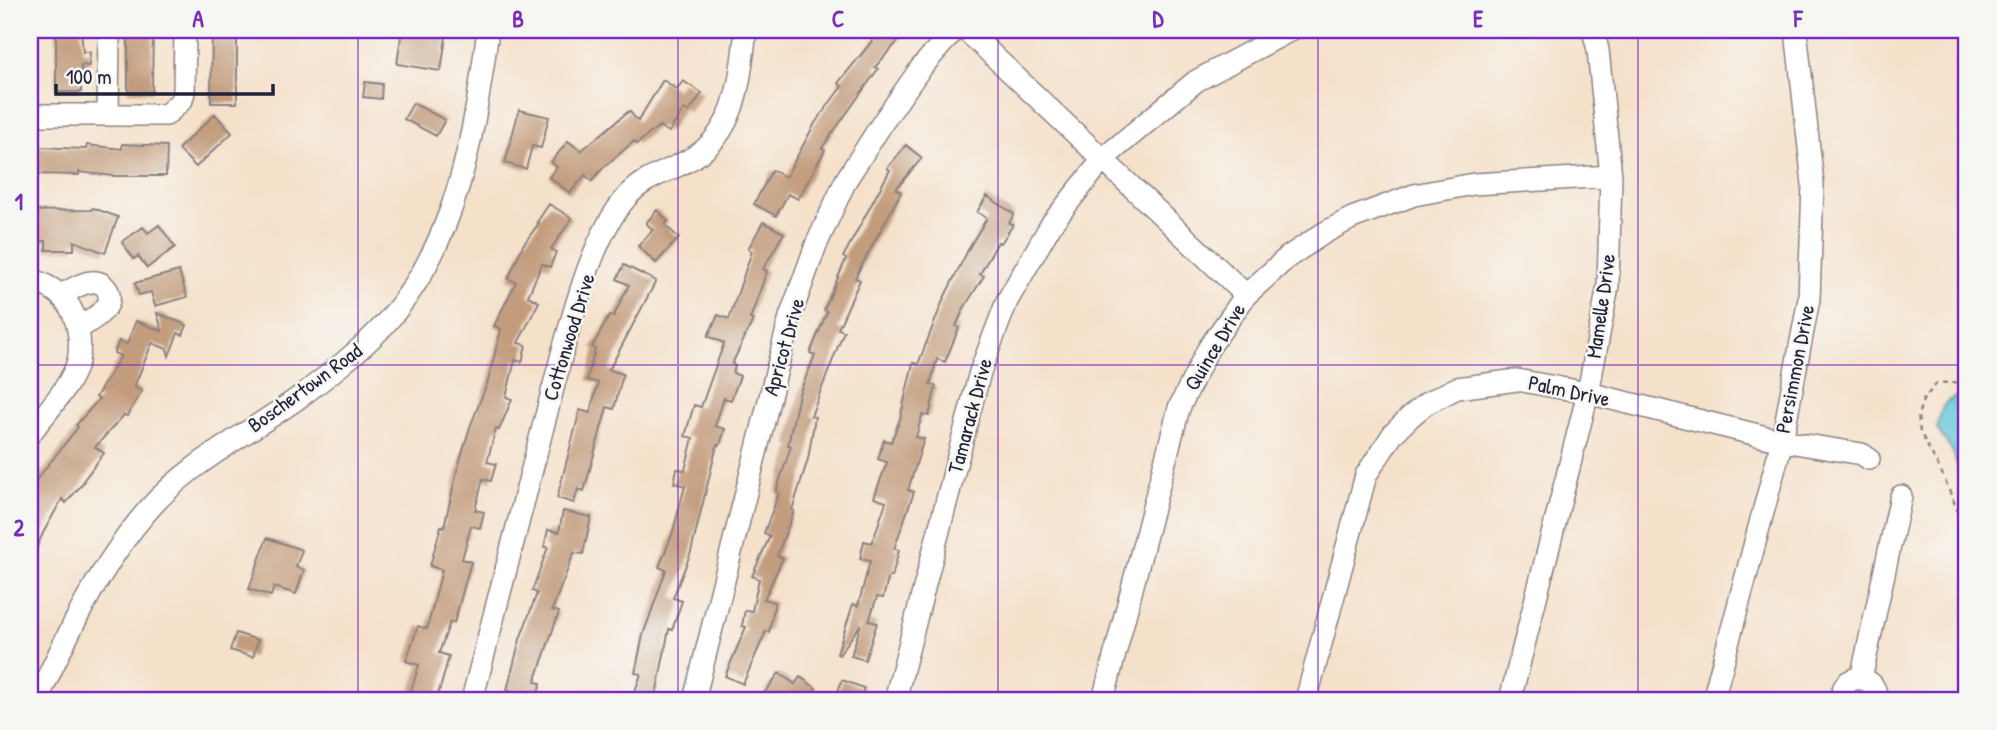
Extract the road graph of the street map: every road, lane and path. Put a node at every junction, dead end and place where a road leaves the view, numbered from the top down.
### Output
1 (109, 30) edge
2 (185, 30) edge
3 (488, 30) edge
4 (746, 30) edge
5 (954, 30) edge
6 (966, 30) edge
7 (1291, 30) edge
8 (1593, 30) edge
9 (1796, 30) edge
10 (108, 115) junction
11 (30, 116) edge
12 (1104, 158) junction
13 (1611, 176) junction
14 (30, 279) edge
15 (61, 295) junction
16 (1246, 295) junction
17 (78, 329) junction
18 (1967, 382) edge
19 (1588, 393) junction
20 (30, 434) edge
21 (1782, 441) junction
22 (1869, 459) dead end
23 (1901, 496) dead end
24 (1967, 533) edge
25 (1967, 602) edge
26 (1967, 669) edge
27 (1861, 678) junction
28 (37, 700) edge
29 (472, 700) edge
30 (694, 700) edge
31 (895, 700) edge
32 (1103, 700) edge
33 (1306, 700) edge
34 (1510, 700) edge
35 (1713, 700) edge
36 (1842, 700) edge
37 (1876, 700) edge

1 - 10 street
2 - 10 street
3 - 28 street, Boschertown Road
4 - 29 street, Cottonwood Drive
5 - 30 street, Apricot Drive
6 - 12 street
7 - 12 street, Tamarack Drive
8 - 13 street, Mamelle Drive
9 - 21 street, Persimmon Drive
10 - 11 street
12 - 16 street
12 - 31 street, Tamarack Drive
13 - 16 street, Quince Drive
13 - 19 street, Mamelle Drive
14 - 15 street
15 - 17 street
15 - 17 street
16 - 32 street, Quince Drive
17 - 20 street
18 - 24 path
19 - 21 street, Palm Drive
19 - 33 street, Palm Drive
19 - 34 street, Mamelle Drive
21 - 22 street, Palm Drive
21 - 35 street, Persimmon Drive
23 - 27 street
25 - 26 path
27 - 36 street
27 - 37 street

